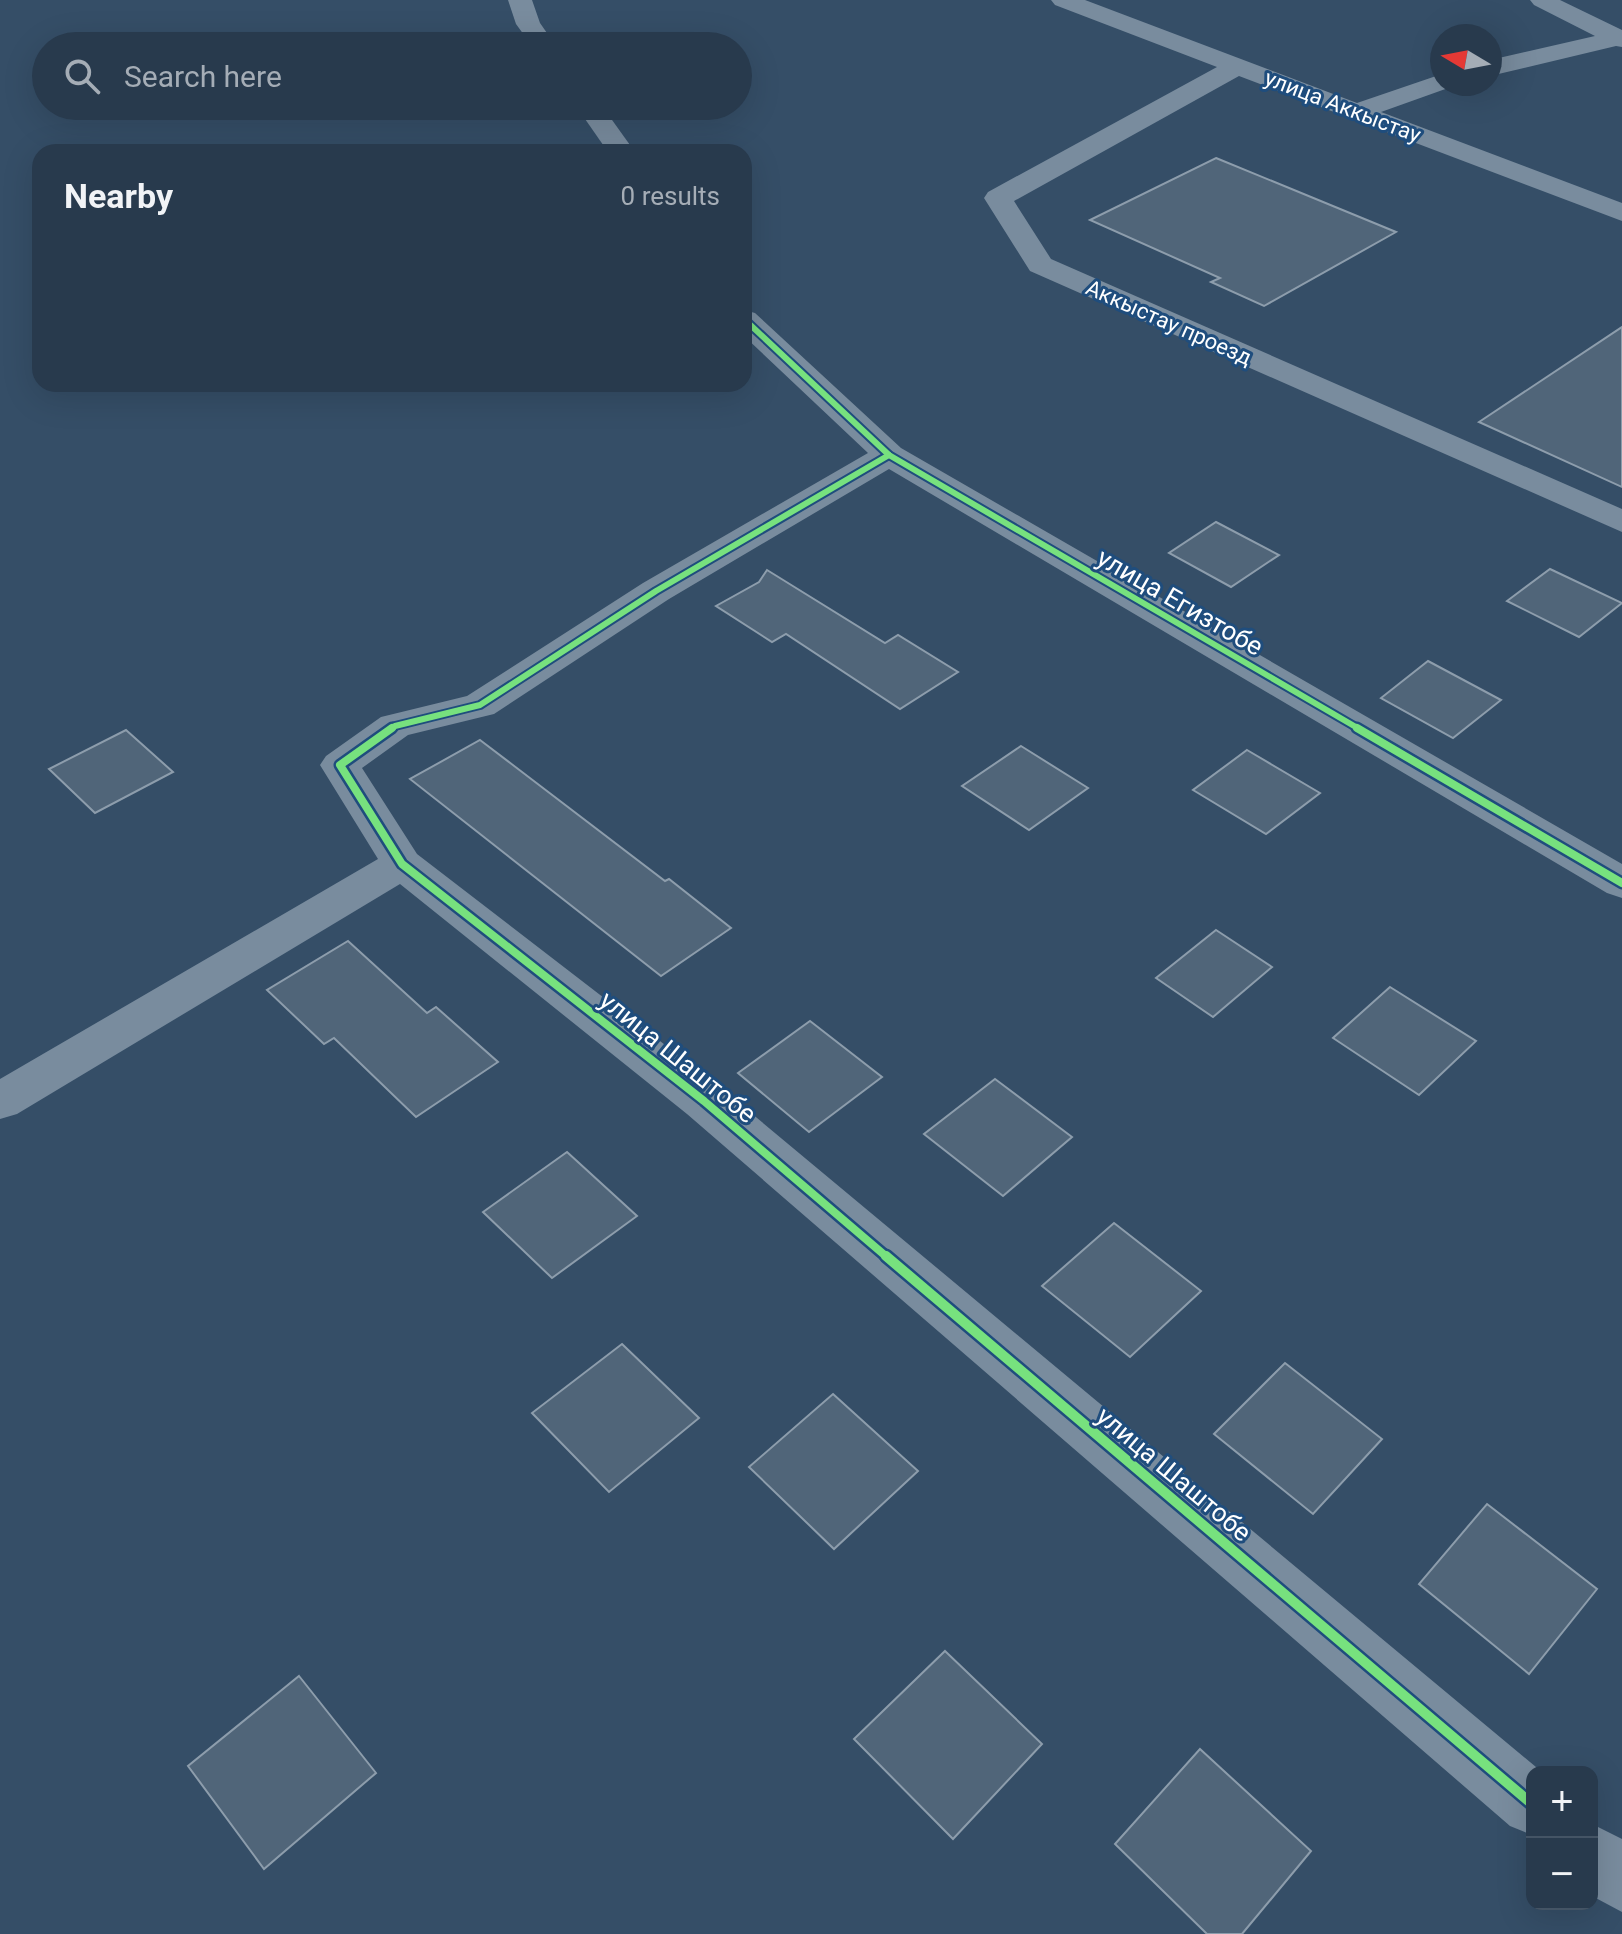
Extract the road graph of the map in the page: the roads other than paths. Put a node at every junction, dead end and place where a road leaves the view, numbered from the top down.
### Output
1 (520, 0) edge
2 (1063, 0) edge
3 (1542, 0) edge
4 (534, 32) edge
5 (1620, 38) edge
6 (1502, 65) edge
7 (1238, 66) junction
8 (1430, 86) edge
9 (1356, 112) junction
10 (599, 120) edge
11 (616, 144) edge
12 (1622, 213) edge
13 (752, 327) edge
14 (889, 455) junction
15 (1622, 522) edge
16 (402, 864) junction
17 (1622, 883) edge
18 (0, 1101) edge
19 (1526, 1799) edge
20 (1598, 1860) edge
21 (1622, 1880) edge

1 - 4 street
2 - 7 street, улица Аккыстау
3 - 5 street
5 - 6 street
7 - 9 street, улица Аккыстау
7 - 15 street, Аккыстау проезд
8 - 9 street
9 - 12 street, улица Аккыстау
10 - 11 street
13 - 14 street, улица Егизтобе
14 - 16 street, улица Шаштобе
14 - 17 street, улица Егизтобе
16 - 18 street
16 - 19 street, улица Шаштобе
20 - 21 street

